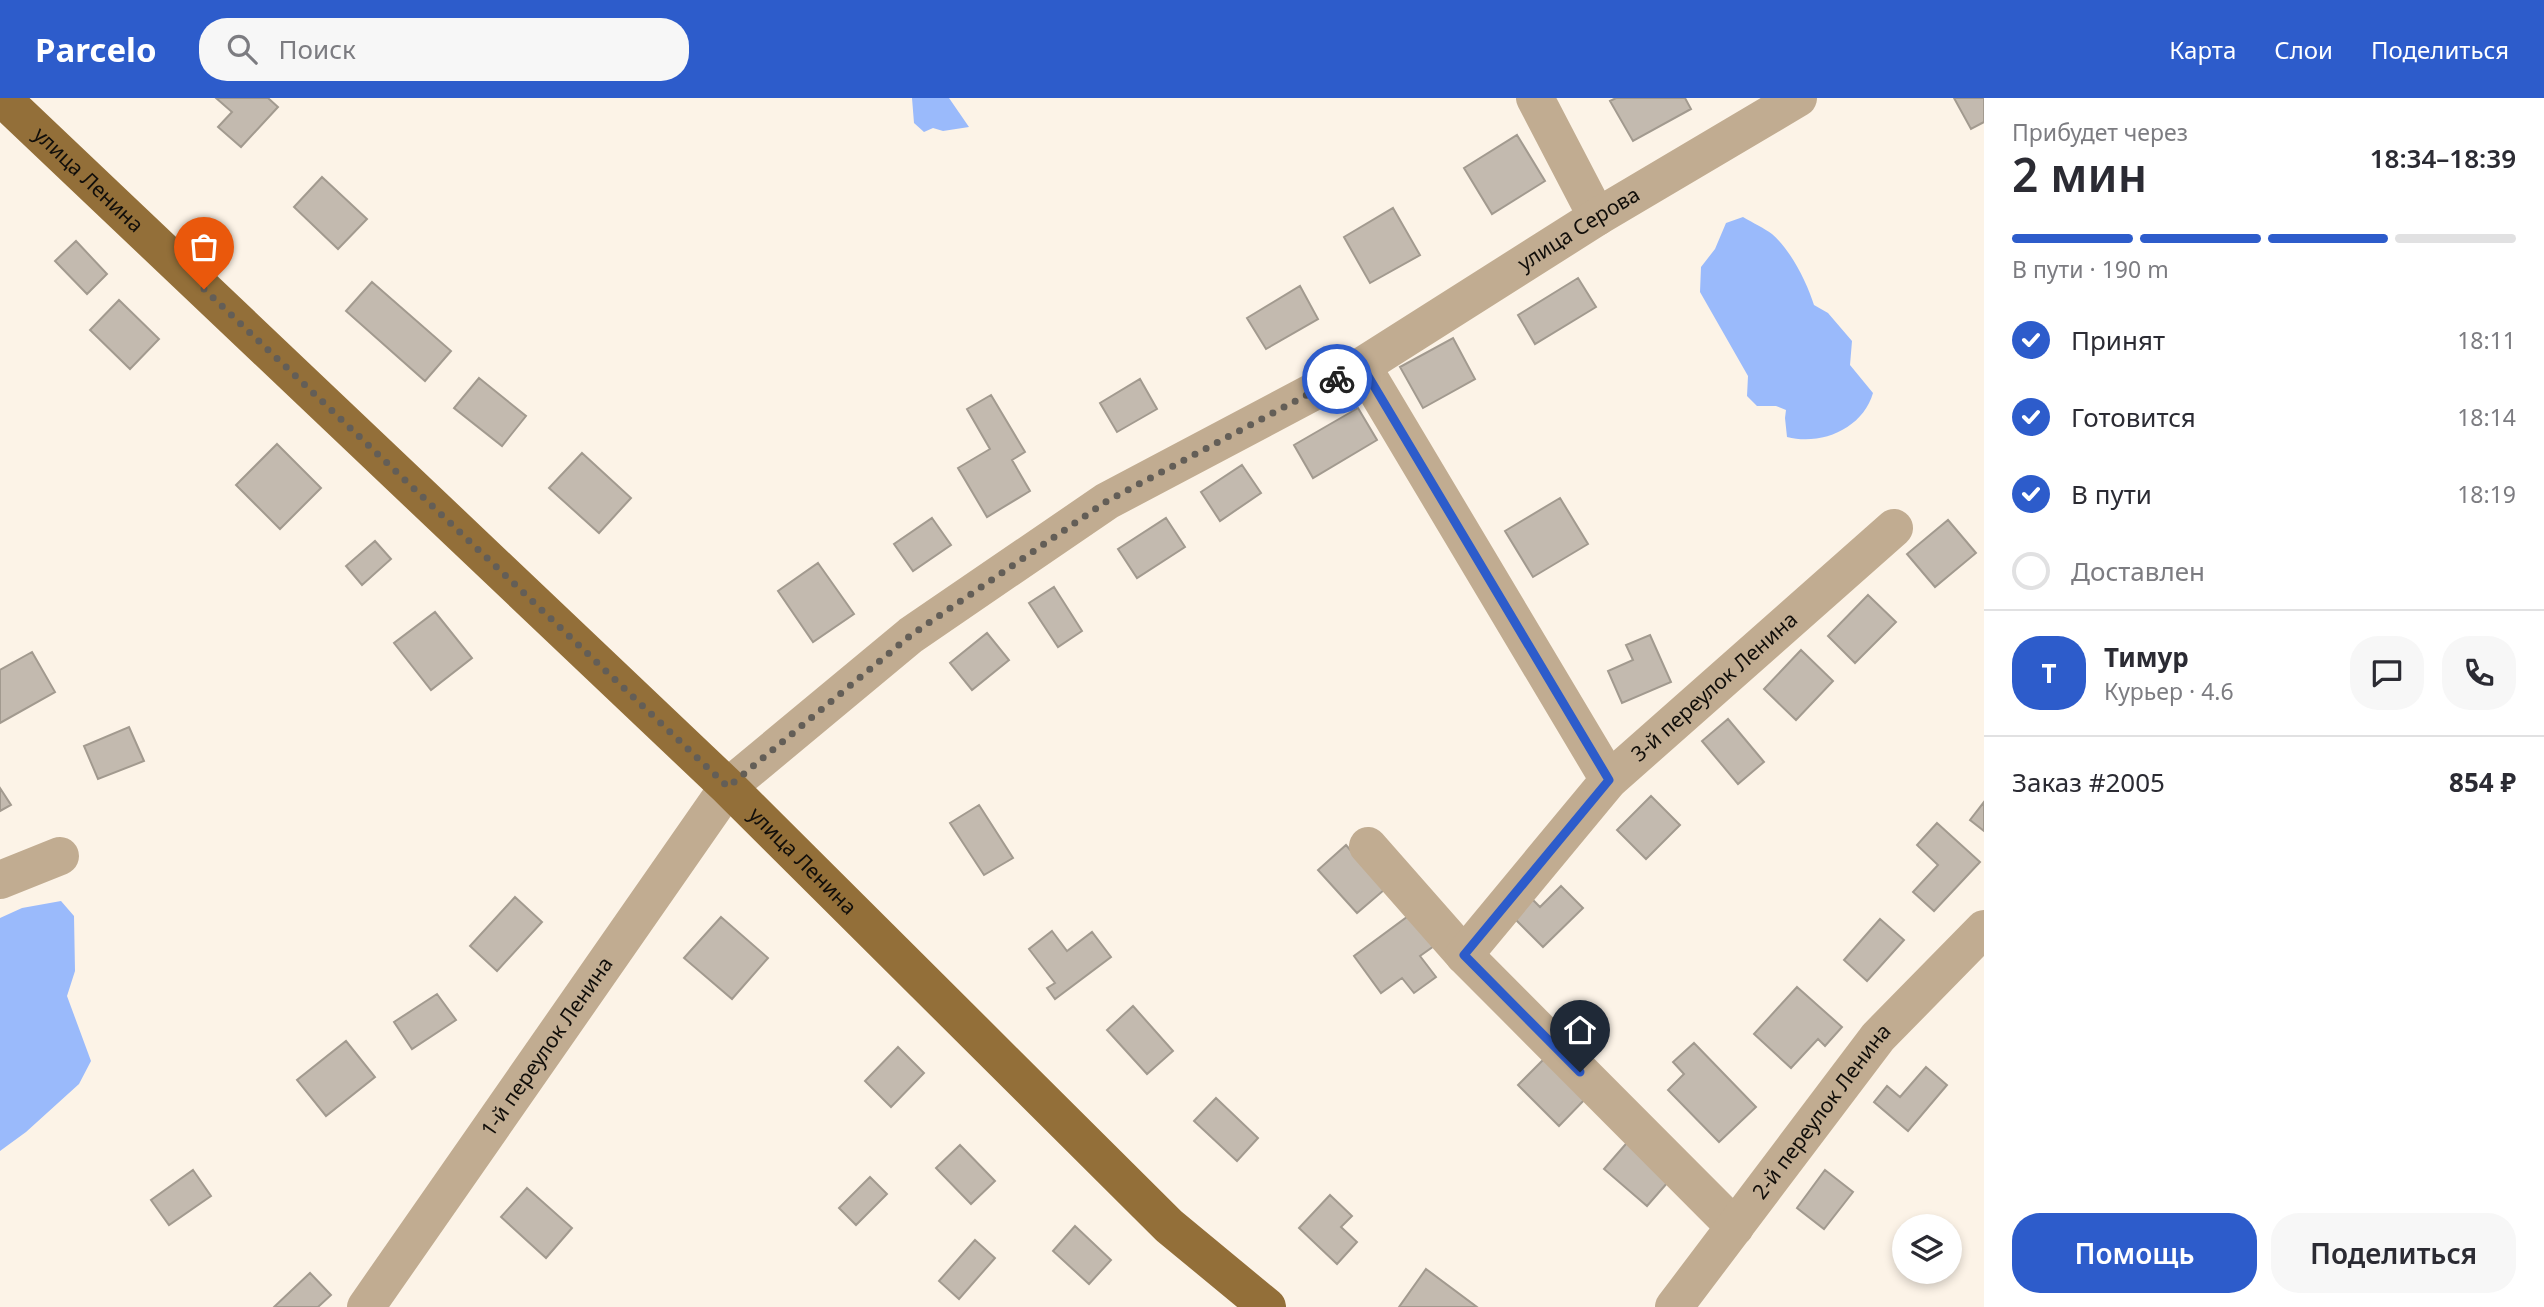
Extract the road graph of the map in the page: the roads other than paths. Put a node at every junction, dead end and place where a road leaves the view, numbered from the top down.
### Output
1 (2, 98) edge
2 (1535, 98) edge
3 (1798, 98) edge
4 (1597, 217) junction
5 (1362, 366) junction
6 (1894, 528) dead end
7 (1609, 780) junction
8 (728, 787) junction
9 (1368, 846) dead end
10 (60, 856) dead end
11 (0, 880) edge
12 (1984, 929) edge
13 (1464, 955) junction
14 (1735, 1227) junction
15 (366, 1307) edge
16 (1267, 1307) edge
17 (1674, 1307) edge

1 - 8 main road, улица Ленина
2 - 4 street
3 - 4 street, улица Серова
4 - 5 street, улица Серова
5 - 7 street
5 - 8 street, улица Серова
6 - 7 street, 3-й переулок Ленина
7 - 13 street, 3-й переулок Ленина
8 - 15 street, 1-й переулок Ленина
8 - 16 main road, улица Ленина
9 - 13 street
10 - 11 street
12 - 14 street, 2-й переулок Ленина
13 - 14 street
14 - 17 street, 2-й переулок Ленина

